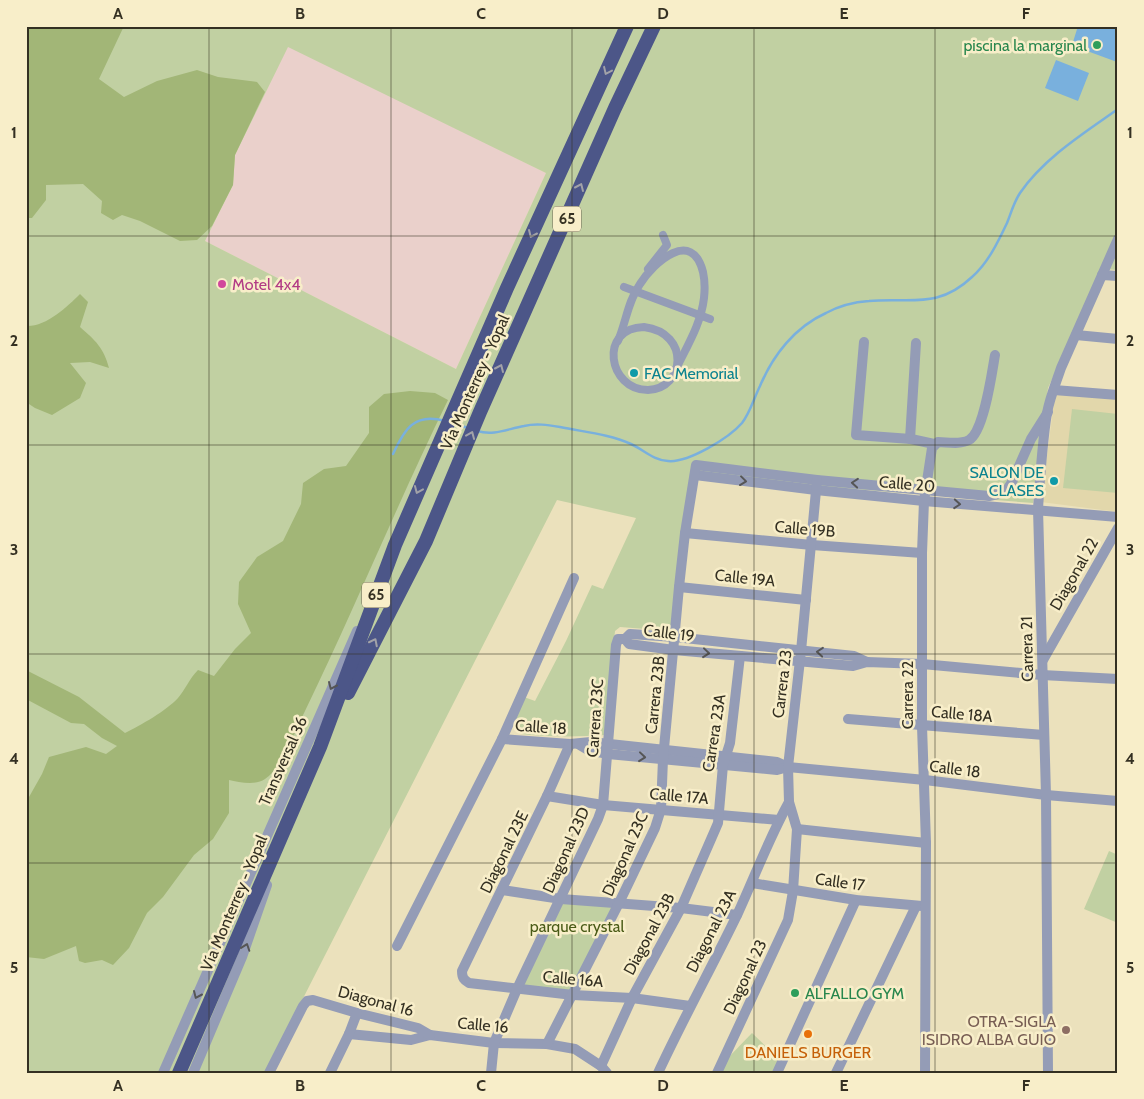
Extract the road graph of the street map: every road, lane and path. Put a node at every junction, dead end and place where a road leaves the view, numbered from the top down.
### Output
1 (627, 26) edge
2 (654, 26) edge
3 (663, 235) dead end
4 (1118, 239) edge
5 (1102, 275) junction
6 (1118, 276) edge
7 (624, 287) dead end
8 (637, 289) junction
9 (700, 315) junction
10 (710, 319) dead end
11 (1076, 335) junction
12 (1118, 339) edge
13 (618, 341) junction
14 (864, 342) dead end
15 (916, 343) dead end
16 (995, 354) dead end
17 (676, 369) junction
18 (1054, 390) junction
19 (1118, 395) edge
20 (1048, 412) junction
21 (910, 439) junction
22 (934, 444) junction
23 (695, 470) joint
24 (817, 485) junction
25 (926, 490) junction
26 (924, 501) junction
27 (1038, 509) junction
28 (1118, 517) edge
29 (1118, 528) edge
30 (685, 533) junction
31 (395, 545) junction
32 (812, 545) junction
33 (922, 552) junction
34 (574, 578) dead end
35 (680, 586) junction
36 (806, 600) junction
37 (675, 637) junction
38 (625, 639) junction
39 (674, 650) junction
40 (740, 656) junction
41 (801, 656) junction
42 (1042, 661) junction
43 (922, 664) junction
44 (1042, 675) junction
45 (1118, 679) edge
46 (848, 718) dead end
47 (922, 726) junction
48 (1044, 735) junction
49 (502, 739) junction
50 (574, 744) junction
51 (320, 747) junction
52 (608, 749) junction
53 (664, 754) junction
54 (724, 761) junction
55 (788, 767) junction
56 (925, 780) junction
57 (1046, 795) junction
58 (547, 796) junction
59 (1118, 801) edge
60 (789, 802) junction
61 (603, 805) junction
62 (661, 809) junction
63 (718, 815) junction
64 (780, 820) junction
65 (288, 821) junction
66 (796, 829) junction
67 (926, 843) junction
68 (752, 884) junction
69 (502, 890) junction
70 (793, 891) junction
71 (561, 899) junction
72 (856, 900) junction
73 (619, 903) junction
74 (920, 906) junction
75 (681, 908) junction
76 (737, 915) junction
77 (397, 946) dead end
78 (462, 971) joint
79 (517, 989) junction
80 (573, 996) junction
81 (632, 998) junction
82 (690, 1006) junction
83 (357, 1013) junction
84 (349, 1034) junction
85 (430, 1035) junction
86 (494, 1043) junction
87 (547, 1044) junction
88 (604, 1069) edge
89 (163, 1073) edge
90 (179, 1073) edge
91 (193, 1073) edge
92 (269, 1073) edge
93 (330, 1073) edge
94 (492, 1073) edge
95 (658, 1073) edge
96 (717, 1073) edge
97 (777, 1073) edge
98 (836, 1073) edge
99 (925, 1073) edge
100 (1048, 1073) edge

1 -> 31 highway, Vía Monterrey - Yopal / 65
51 -> 2 highway, Vía Monterrey - Yopal / 65
3 - 8 street
4 - 5 street, Carrera 21
5 - 6 street
5 - 11 street, Carrera 21
7 - 8 street
8 - 9 street
8 - 9 street
8 - 13 street
9 - 10 street
9 - 17 street
11 - 12 street
11 - 18 street, Carrera 21
13 - 17 street
13 - 17 street
14 - 21 street
15 - 21 street
16 - 22 street
18 - 19 street
18 - 20 street, Carrera 21
20 - 25 street
20 - 27 street, Carrera 21
21 - 22 street
22 - 25 street, Carrera 22
23 - 24 street, Calle 20
23 - 30 street, Carrera 23B
25 -> 24 street
24 - 26 street, Calle 20
24 - 32 street, Carrera 23
25 - 26 street, Carrera 22
26 -> 27 street, Calle 20
26 - 33 street, Carrera 22
27 - 28 street, Calle 20
27 - 42 street, Carrera 21
29 - 42 street, Diagonal 22
30 - 32 street, Calle 19B
30 - 35 street, Carrera 23B
31 - 51 highway, Vía Monterrey - Yopal / 65
31 -> 89 street, Transversal 36 / 65
32 - 33 street, Calle 19B
32 - 36 street, Carrera 23
33 - 43 street, Carrera 22
34 - 49 street
35 - 36 street, Calle 19A
35 - 37 street, Carrera 23B
36 - 41 street, Carrera 23
37 - 38 street, Calle 19
37 - 39 street, Carrera 23B
37 - 41 street, Calle 19
38 - 39 street, Calle 19
38 - 52 street, Carrera 23C
39 -> 40 street, Calle 19
39 - 53 street, Carrera 23B
40 - 41 street, Calle 19
40 - 54 street, Carrera 23A
41 - 43 street, Calle 19
41 - 55 street, Carrera 23
42 - 44 street, Carrera 21
43 - 44 street, Calle 19
43 - 47 street, Carrera 22
44 - 45 street, Calle 19
44 - 48 street, Carrera 21
46 - 47 street, Calle 18A
47 - 48 street, Calle 18A
47 - 56 street, Carrera 22
48 - 57 street, Carrera 21
49 - 50 street, Calle 18
49 - 77 street
50 - 52 street, Calle 18
50 - 58 street, Diagonal 23E
51 - 65 highway, Vía Monterrey - Yopal / 65
52 - 53 street, Calle 18
52 - 61 street, Carrera 23C
53 - 54 street, Calle 18
53 - 62 street, Carrera 23B
54 - 55 street, Calle 18
54 - 63 street, Carrera 23A
55 - 56 street, Calle 18
55 - 60 street, Carrera 23
56 - 57 street, Calle 18
56 - 67 street, Carrera 22
57 - 59 street, Calle 18
57 - 100 street, Carrera 21
58 - 61 street, Calle 17A
58 - 69 street, Diagonal 23E
60 - 64 street, Diagonal 23A
60 - 66 street, Carrera 23
61 - 62 street, Calle 17A
61 - 71 street, Diagonal 23D
62 - 63 street, Calle 17A
62 - 73 street, Diagonal 23C
63 - 64 street, Calle 17A
63 - 75 street, Diagonal 23B
64 - 68 street, Diagonal 23A
65 - 90 highway, Vía Monterrey - Yopal / 65
91 -> 65 street, Transversal 36 / 65
66 - 67 street
66 - 70 street, Carrera 23
67 - 74 street, Carrera 22
68 - 70 street, Calle 17
68 - 76 street, Diagonal 23A
69 - 71 street
69 - 78 street, Diagonal 23E
70 - 72 street, Calle 17
70 - 96 street, Diagonal 23
71 - 73 street
71 - 79 street, Diagonal 23D
72 - 74 street, Calle 17
72 - 97 street
73 - 75 street
73 - 80 street, Diagonal 23C
74 - 98 street
74 - 99 street, Carrera 22
75 - 76 street
75 - 81 street, Diagonal 23B
76 - 82 street, Diagonal 23A
78 - 79 street, Calle 16A
79 - 80 street, Calle 16A
79 - 86 street, Diagonal 23D
80 - 81 street, Calle 16A
80 - 87 street, Diagonal 23C
81 - 82 street, Calle 16A
81 - 88 street, Diagonal 23B
82 - 95 street, Diagonal 23A
83 - 84 street
83 - 85 street, Diagonal 16
83 - 92 street, Diagonal 16
84 - 85 street, Calle 16
84 - 93 street
85 - 86 street, Calle 16
86 - 87 street, Calle 16
86 - 94 street, Diagonal 23D
87 - 88 street, Calle 16

